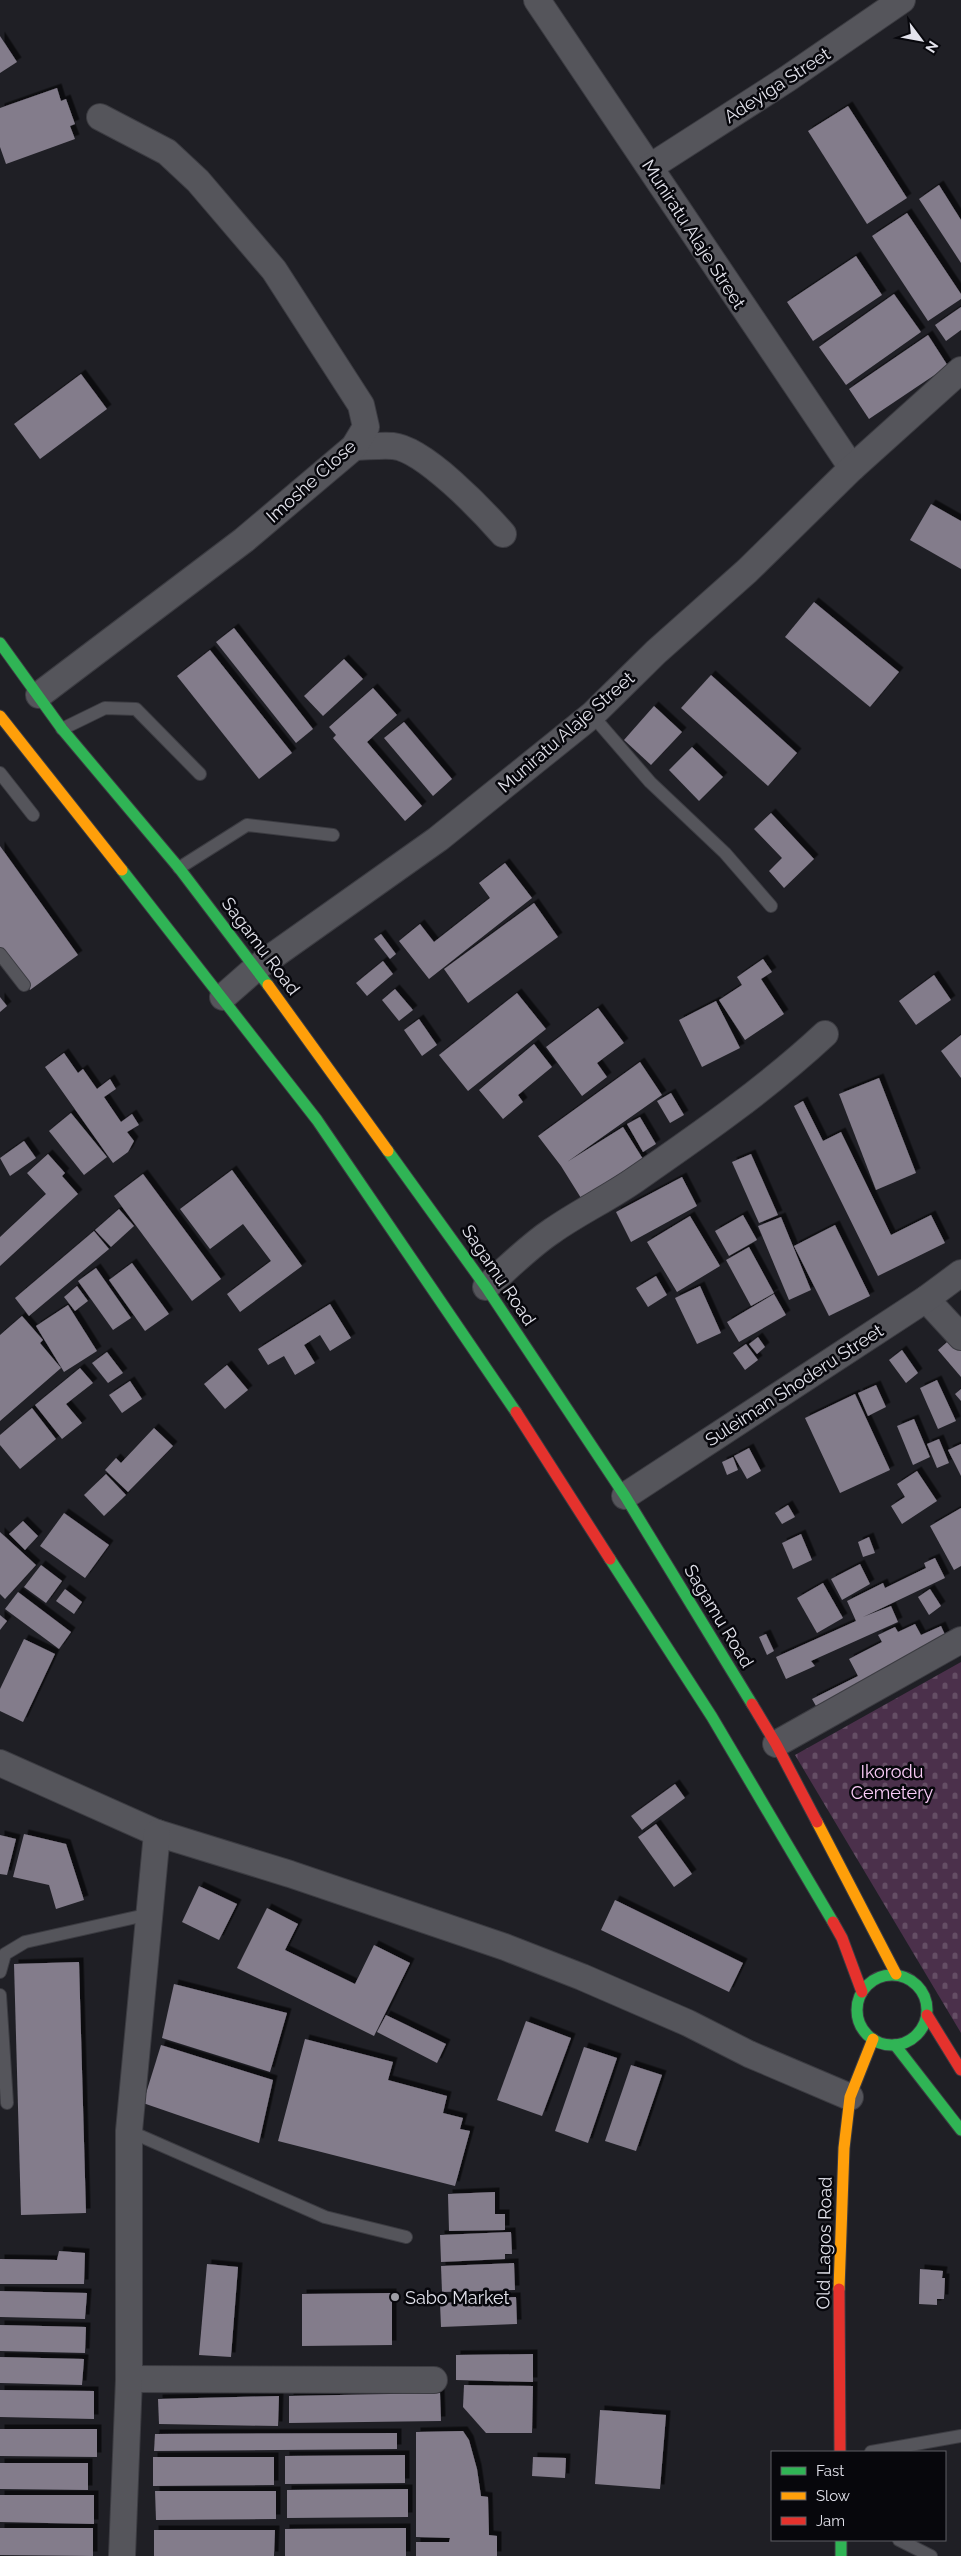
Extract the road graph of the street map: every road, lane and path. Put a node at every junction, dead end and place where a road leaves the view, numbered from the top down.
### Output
1 (536, 0) edge
2 (902, 0) edge
3 (100, 117) dead end
4 (650, 167) junction
5 (961, 370) edge
6 (354, 447) junction
7 (852, 468) junction
8 (503, 534) dead end
9 (0, 643) edge
10 (39, 695) junction
11 (592, 715) junction
12 (0, 716) edge
13 (62, 729) junction
14 (0, 773) edge
15 (200, 774) dead end
16 (34, 815) dead end
17 (333, 835) dead end
18 (179, 868) junction
19 (771, 906) dead end
20 (0, 954) edge
21 (256, 968) junction
22 (24, 985) dead end
23 (222, 996) junction
24 (825, 1034) dead end
25 (961, 1273) edge
26 (486, 1287) junction
27 (926, 1299) junction
28 (961, 1337) edge
29 (625, 1496) junction
30 (961, 1640) edge
31 (776, 1744) junction
32 (0, 1763) edge
33 (158, 1833) junction
34 (150, 1914) junction
35 (0, 1972) edge
36 (896, 1974) junction
37 (862, 1992) junction
38 (0, 1995) edge
39 (927, 2015) junction
40 (873, 2039) junction
41 (895, 2045) junction
42 (961, 2070) edge
43 (850, 2096) junction
44 (7, 2102) dead end
45 (961, 2130) edge
46 (129, 2131) junction
47 (406, 2237) dead end
48 (129, 2378) junction
49 (434, 2380) dead end
50 (961, 2436) edge
51 (840, 2451) edge
52 (877, 2451) edge
53 (841, 2541) edge
54 (901, 2541) edge
55 (122, 2556) edge
56 (841, 2556) edge
57 (931, 2556) edge

1 - 4 street, Muniratu Alaje Street
2 - 4 street, Adeyiga Street
3 - 6 street, Imoshe Close
4 - 7 street, Muniratu Alaje Street
5 - 7 street, Muniratu Alaje Street
6 - 8 street
6 - 10 street, Imoshe Close
7 - 11 street, Muniratu Alaje Street
9 - 10 main road, Sagamu Road
10 - 13 main road, Sagamu Road
11 - 19 lane
11 - 21 street, Muniratu Alaje Street
12 - 23 main road
13 - 15 lane
13 - 18 main road, Sagamu Road
14 - 16 lane
17 - 18 lane
18 - 21 main road, Sagamu Road
20 - 22 lane
21 - 23 street, Muniratu Alaje Street
21 - 26 main road, Sagamu Road
23 - 37 main road
24 - 26 street
25 - 27 street, Suleiman Shoderu Street
26 - 29 main road, Sagamu Road
27 - 28 street
27 - 29 street, Suleiman Shoderu Street
29 - 31 main road, Sagamu Road
30 - 31 street
31 - 36 main road, Sagamu Road
32 - 33 street
33 - 34 street
33 - 43 street
34 - 35 lane
34 - 46 street
36 - 37 main road
36 - 39 main road
37 - 40 main road
38 - 44 lane
39 - 41 main road
39 - 42 main road
40 - 41 main road
40 - 43 main road, Old Lagos Road
41 - 45 main road
43 - 51 main road, Old Lagos Road
46 - 47 lane
46 - 48 street
48 - 49 street
48 - 55 street
50 - 52 lane
53 - 56 main road
54 - 57 lane

